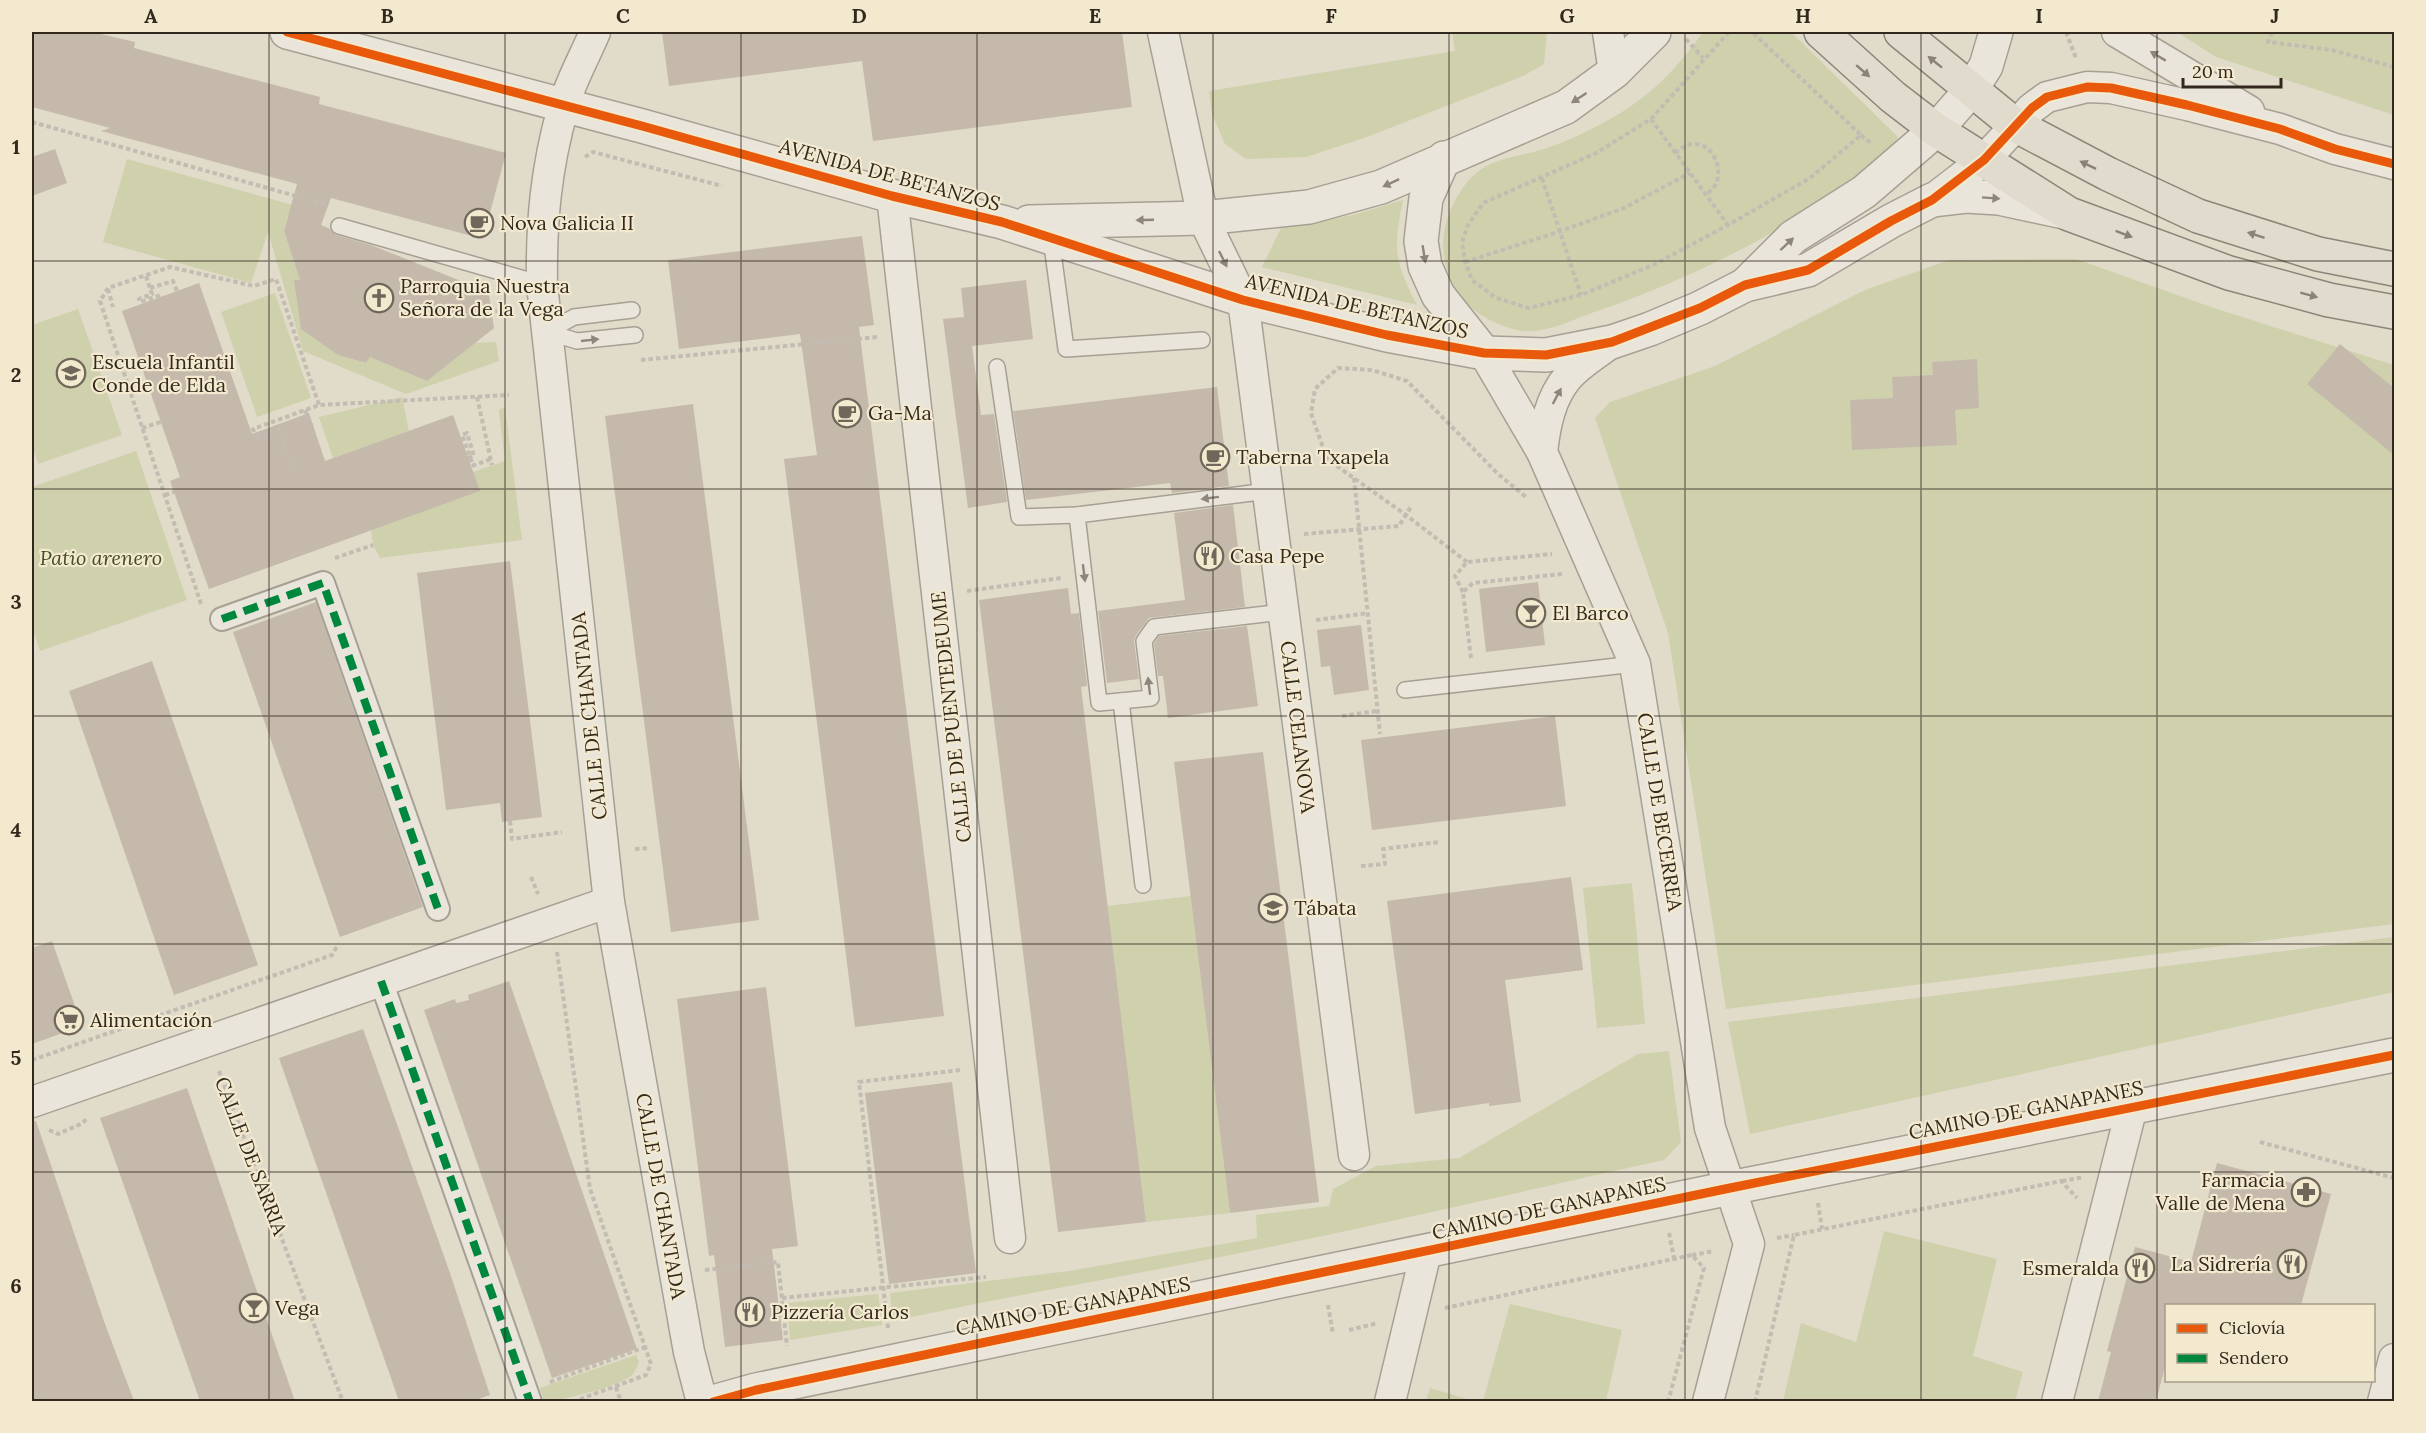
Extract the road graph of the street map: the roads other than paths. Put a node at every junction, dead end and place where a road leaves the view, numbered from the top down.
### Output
1 (287, 32) edge
2 (595, 32) edge
3 (1163, 32) edge
4 (1608, 32) edge
5 (1654, 32) edge
6 (1821, 32) edge
7 (1901, 32) edge
8 (1996, 32) edge
9 (2117, 32) edge
10 (1614, 72) junction
11 (1971, 90) junction
12 (564, 106) junction
13 (2016, 125) junction
14 (2280, 129) junction
15 (1936, 130) junction
16 (1444, 158) junction
17 (1984, 160) junction
18 (2394, 164) edge
19 (892, 196) junction
20 (1932, 200) junction
21 (2069, 214) junction
22 (1203, 218) junction
23 (1002, 222) junction
24 (339, 226) dead end
25 (1051, 238) junction
26 (2394, 269) edge
27 (542, 284) junction
28 (1744, 285) junction
29 (1243, 300) junction
30 (632, 310) dead end
31 (2394, 312) edge
32 (547, 332) junction
33 (635, 335) dead end
34 (1202, 340) dead end
35 (1612, 342) junction
36 (1484, 353) junction
37 (997, 367) dead end
38 (1542, 452) junction
39 (1268, 491) junction
40 (1077, 515) junction
41 (1296, 617) junction
42 (222, 619) dead end
43 (1635, 664) junction
44 (1405, 690) dead end
45 (1121, 701) junction
46 (1143, 885) dead end
47 (609, 902) junction
48 (438, 909) dead end
49 (381, 981) junction
50 (2394, 1055) edge
51 (2132, 1107) junction
52 (37, 1114) edge
53 (1354, 1155) dead end
54 (1730, 1188) junction
55 (1010, 1238) dead end
56 (1426, 1252) junction
57 (2394, 1359) edge
58 (528, 1396) edge
59 (702, 1401) edge
60 (713, 1401) edge
61 (1390, 1401) edge
62 (1708, 1401) edge
63 (2057, 1401) edge
64 (2383, 1401) edge

1 - 12 street, AVENIDA DE BETANZOS
2 - 12 street, CALLE DE CHANTADA
3 - 22 street, CALLE CELANOVA
4 - 10 street
5 - 10 street, AVENIDA DE BETANZOS
6 -> 15 main road
11 -> 7 main road
8 - 11 street
14 -> 9 street
10 -> 16 street, AVENIDA DE BETANZOS
11 - 13 main road
11 - 15 street
12 - 19 street, AVENIDA DE BETANZOS
12 - 27 street, CALLE DE CHANTADA
13 - 14 street
13 - 17 street
26 -> 13 main road
14 - 18 street
15 - 17 main road
28 -> 15 street
16 -> 22 street, AVENIDA DE BETANZOS
16 -> 36 street
17 - 20 street
17 - 21 main road
19 - 23 street, AVENIDA DE BETANZOS
19 - 55 street, CALLE DE PUENTEDEUME
20 -> 21 street
20 - 28 street
21 -> 31 main road
22 -> 23 street, AVENIDA DE BETANZOS
22 -> 29 street, CALLE CELANOVA
23 - 25 street, AVENIDA DE BETANZOS
24 - 27 lane
25 - 29 street, AVENIDA DE BETANZOS
25 - 34 lane
27 - 32 street, CALLE DE CHANTADA
28 - 35 street, AVENIDA DE BETANZOS
29 - 36 street, AVENIDA DE BETANZOS
29 - 39 street, CALLE CELANOVA
30 - 32 lane
32 -> 33 lane
32 - 47 street, CALLE DE CHANTADA
35 - 36 street, AVENIDA DE BETANZOS
38 -> 35 street
36 - 38 street, CALLE DE BECERREA
37 - 40 lane
38 - 43 street, CALLE DE BECERREA
39 -> 40 lane
39 - 41 street, CALLE CELANOVA
40 -> 45 lane
45 -> 41 lane
41 - 53 street, CALLE CELANOVA
42 - 48 street
43 - 44 lane
43 - 54 street, CALLE DE BECERREA
45 - 46 lane
47 - 49 street
47 - 59 street, CALLE DE CHANTADA
49 - 52 street
49 - 58 street
50 - 51 street, CAMINO DE GANAPANES
51 - 54 street, CAMINO DE GANAPANES
51 - 63 street
54 - 56 street, CAMINO DE GANAPANES
54 - 62 street, CALLE DE BECERREA
56 - 60 street, CAMINO DE GANAPANES
56 - 61 street
57 - 64 street

